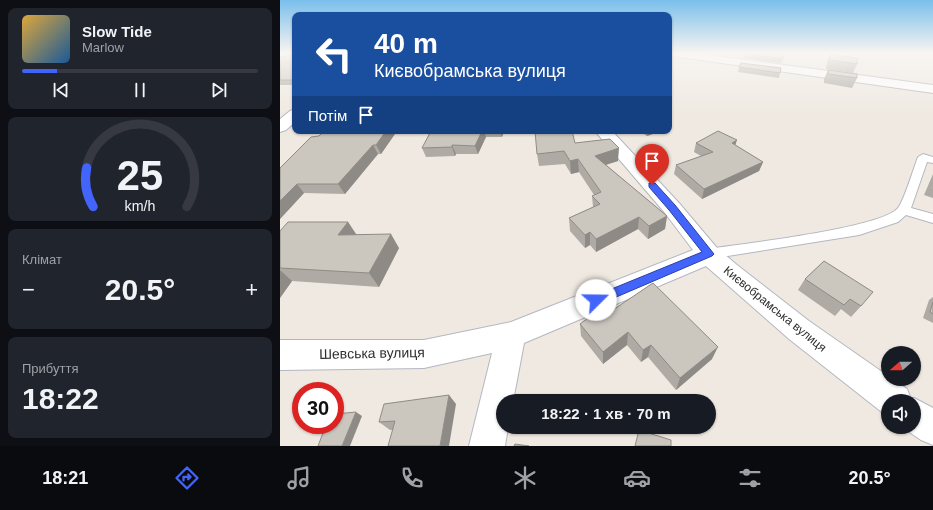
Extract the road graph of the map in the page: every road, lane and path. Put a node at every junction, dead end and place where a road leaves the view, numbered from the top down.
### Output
1 (823, 74) edge
2 (933, 89) edge
3 (292, 117) edge
4 (280, 127) edge
5 (606, 134) edge
6 (933, 160) edge
7 (904, 210) junction
8 (933, 219) edge
9 (709, 254) junction
10 (511, 335) junction
11 (280, 355) edge
12 (886, 394) edge
13 (921, 419) edge
14 (933, 428) edge
15 (487, 446) edge

1 - 2 street
3 - 4 street
5 - 9 street, Києвобрамська вулиця
6 - 7 lane
7 - 8 lane
7 - 9 lane
9 - 10 street, Шевська вулиця
9 - 12 street, Києвобрамська вулиця
10 - 11 street, Шевська вулиця
10 - 15 street
13 - 14 street

